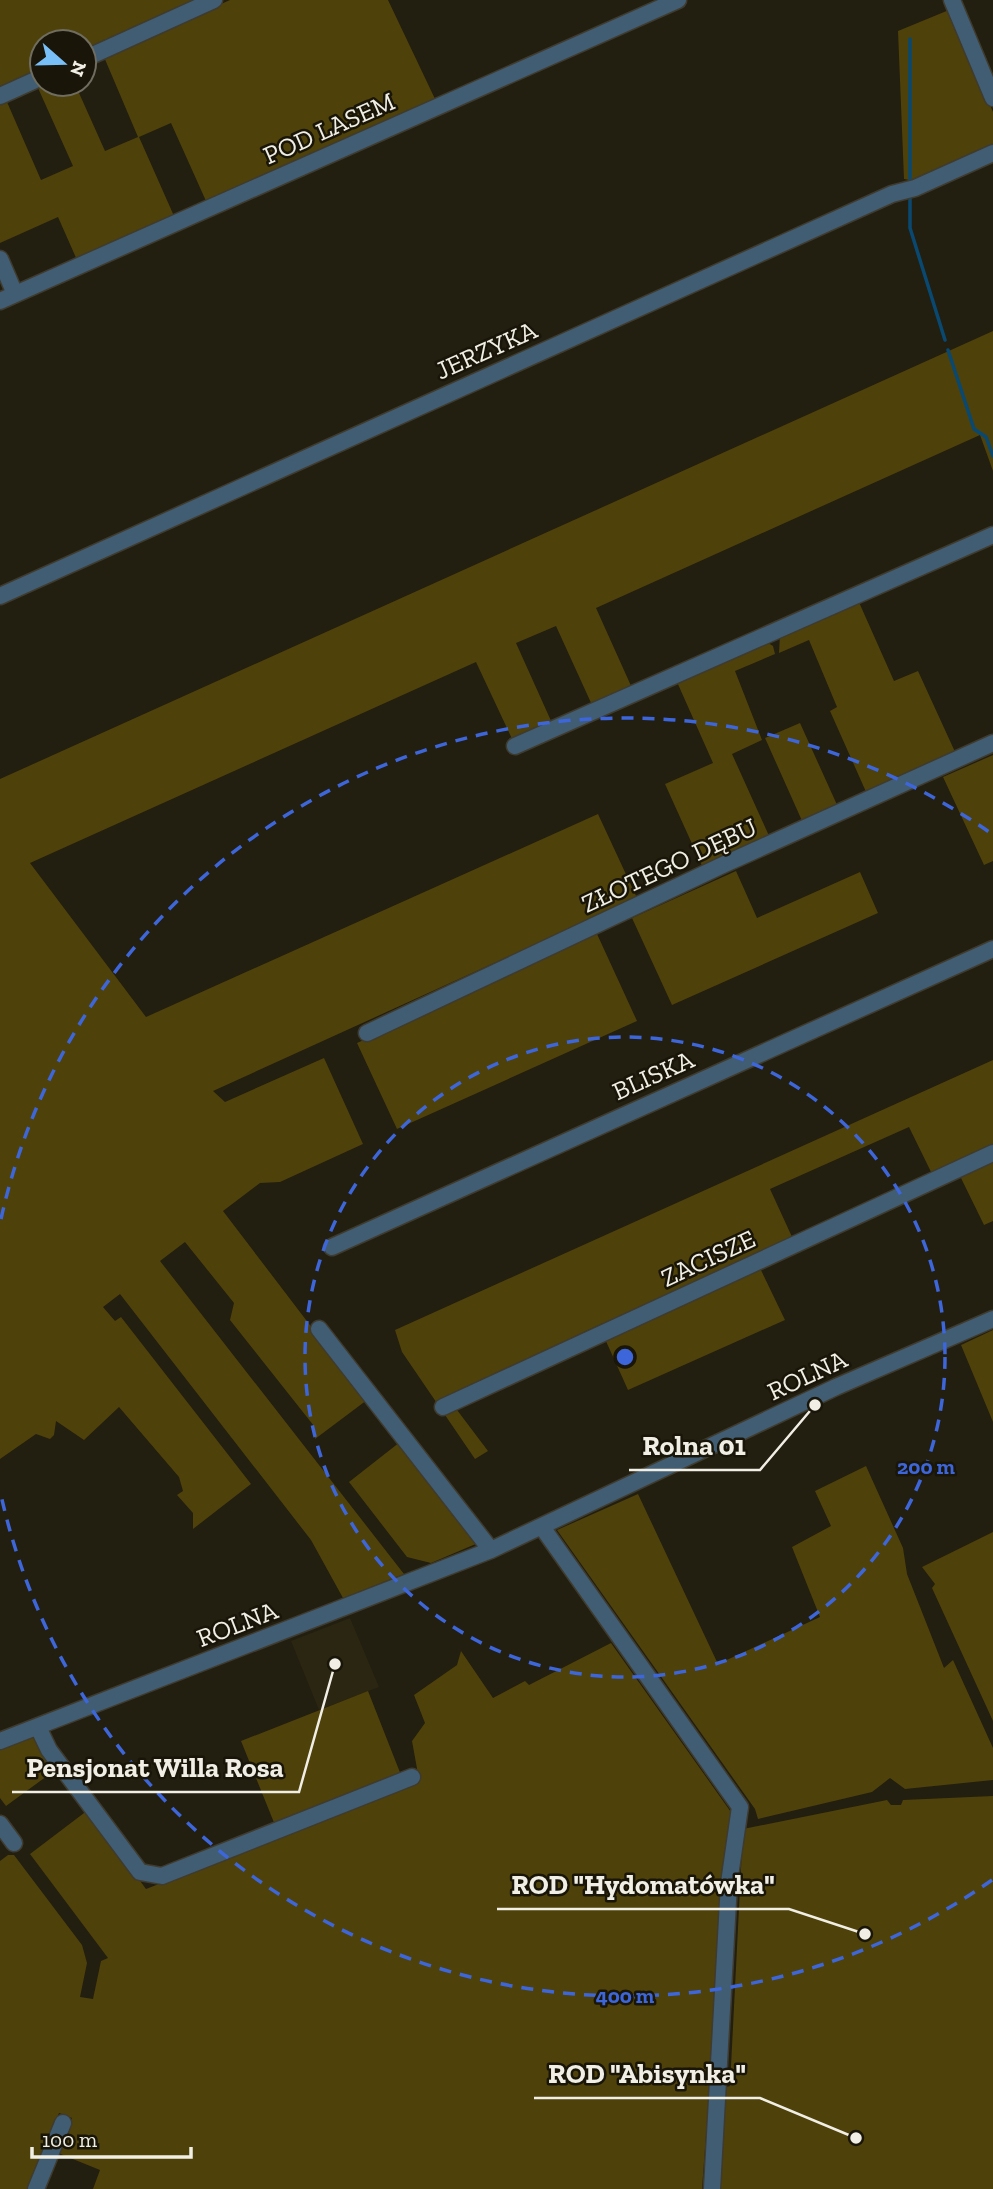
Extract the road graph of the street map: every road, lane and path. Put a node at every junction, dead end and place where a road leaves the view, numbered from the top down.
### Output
1 (214, 0) edge
2 (678, 0) edge
3 (952, 0) edge
4 (98, 53) edge
5 (28, 84) edge
6 (0, 96) edge
7 (993, 98) edge
8 (993, 153) edge
9 (0, 259) edge
10 (15, 294) junction
11 (0, 302) edge
12 (993, 535) edge
13 (0, 596) edge
14 (993, 743) edge
15 (515, 746) dead end
16 (993, 949) edge
17 (368, 1033) dead end
18 (993, 1153) edge
19 (332, 1247) dead end
20 (993, 1319) edge
21 (318, 1329) dead end
22 (443, 1407) dead end
23 (542, 1527) junction
24 (491, 1550) junction
25 (38, 1727) junction
26 (0, 1741) edge
27 (412, 1777) dead end
28 (0, 1824) edge
29 (14, 1843) dead end
30 (63, 2123) dead end
31 (36, 2189) edge
32 (712, 2189) edge

1 - 4 street
2 - 10 street, POD LASEM
3 - 7 street
5 - 6 street
8 - 13 street, JERZYKA
9 - 10 street
10 - 11 street, POD LASEM
12 - 15 street
14 - 17 street, ZŁOTEGO DĘBU
16 - 19 street, BLISKA
18 - 22 street, ZACISZE
20 - 23 street, ROLNA
21 - 24 street
23 - 24 street, ROLNA
23 - 32 street
24 - 25 street, ROLNA
25 - 26 street, ROLNA
25 - 27 street
28 - 29 street
30 - 31 street

